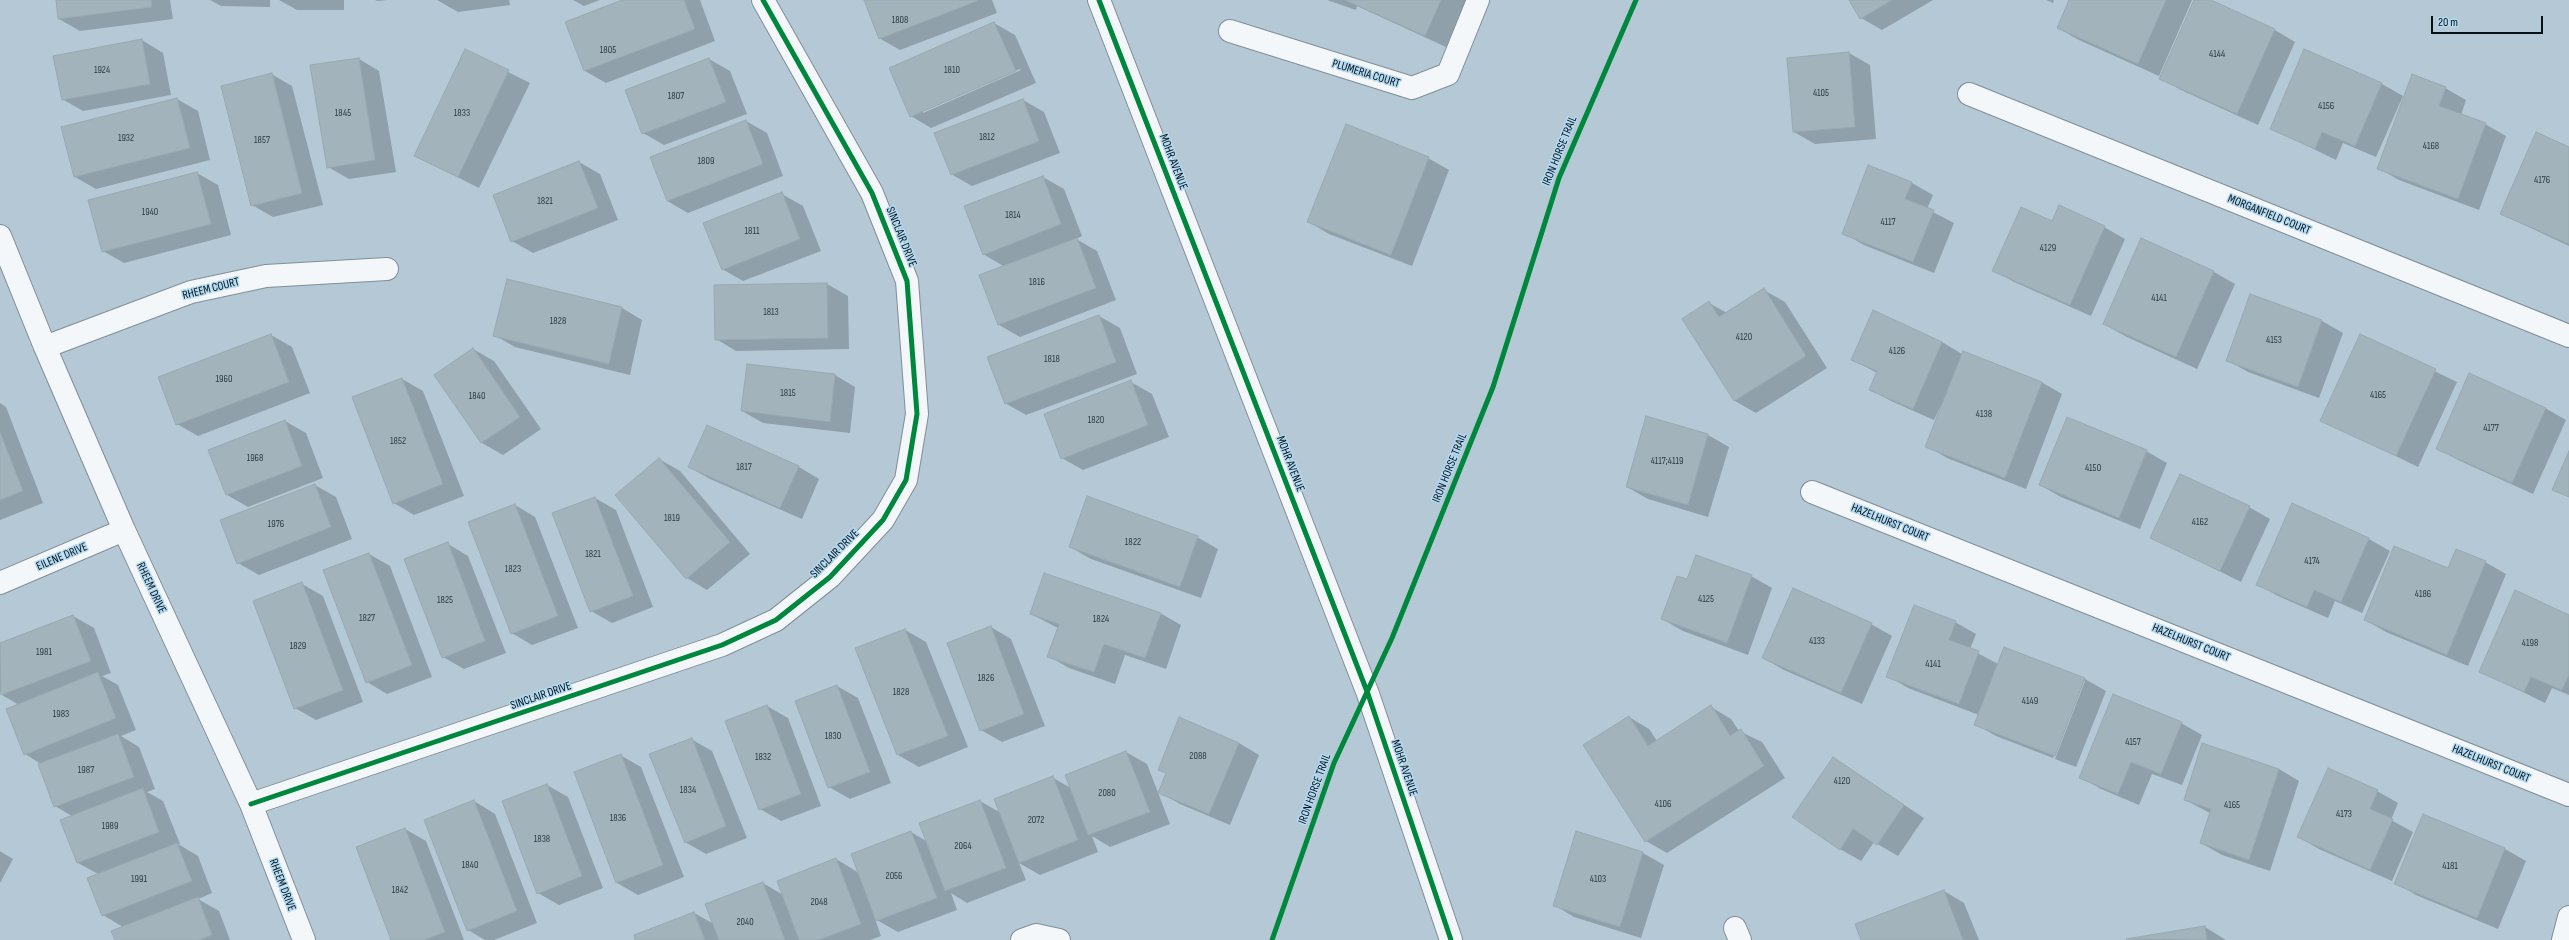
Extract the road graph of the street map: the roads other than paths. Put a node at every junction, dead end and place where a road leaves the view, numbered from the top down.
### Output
1 (763, 0) edge
2 (1099, 0) edge
3 (1478, 0) edge
4 (1230, 31) dead end
5 (1969, 94) dead end
6 (0, 236) edge
7 (387, 269) dead end
8 (2569, 336) edge
9 (45, 347) junction
10 (1812, 492) dead end
11 (124, 530) junction
12 (0, 583) edge
13 (2569, 795) edge
14 (251, 804) junction
15 (2569, 917) edge
16 (304, 940) edge
17 (1022, 940) edge
18 (1059, 940) edge
19 (1451, 940) edge
20 (2563, 940) edge

1 - 14 street, SINCLAIR DRIVE
2 - 19 street, MOHR AVENUE
3 - 4 street, PLUMERIA COURT
5 - 8 street, MORGANFIELD COURT
6 - 9 street, RHEEM DRIVE
7 - 9 street, RHEEM COURT
9 - 11 street, RHEEM DRIVE
10 - 13 street, HAZELHURST COURT
11 - 12 street, EILENE DRIVE
11 - 14 street, RHEEM DRIVE
14 - 16 street, RHEEM DRIVE
15 - 20 street
17 - 18 street

